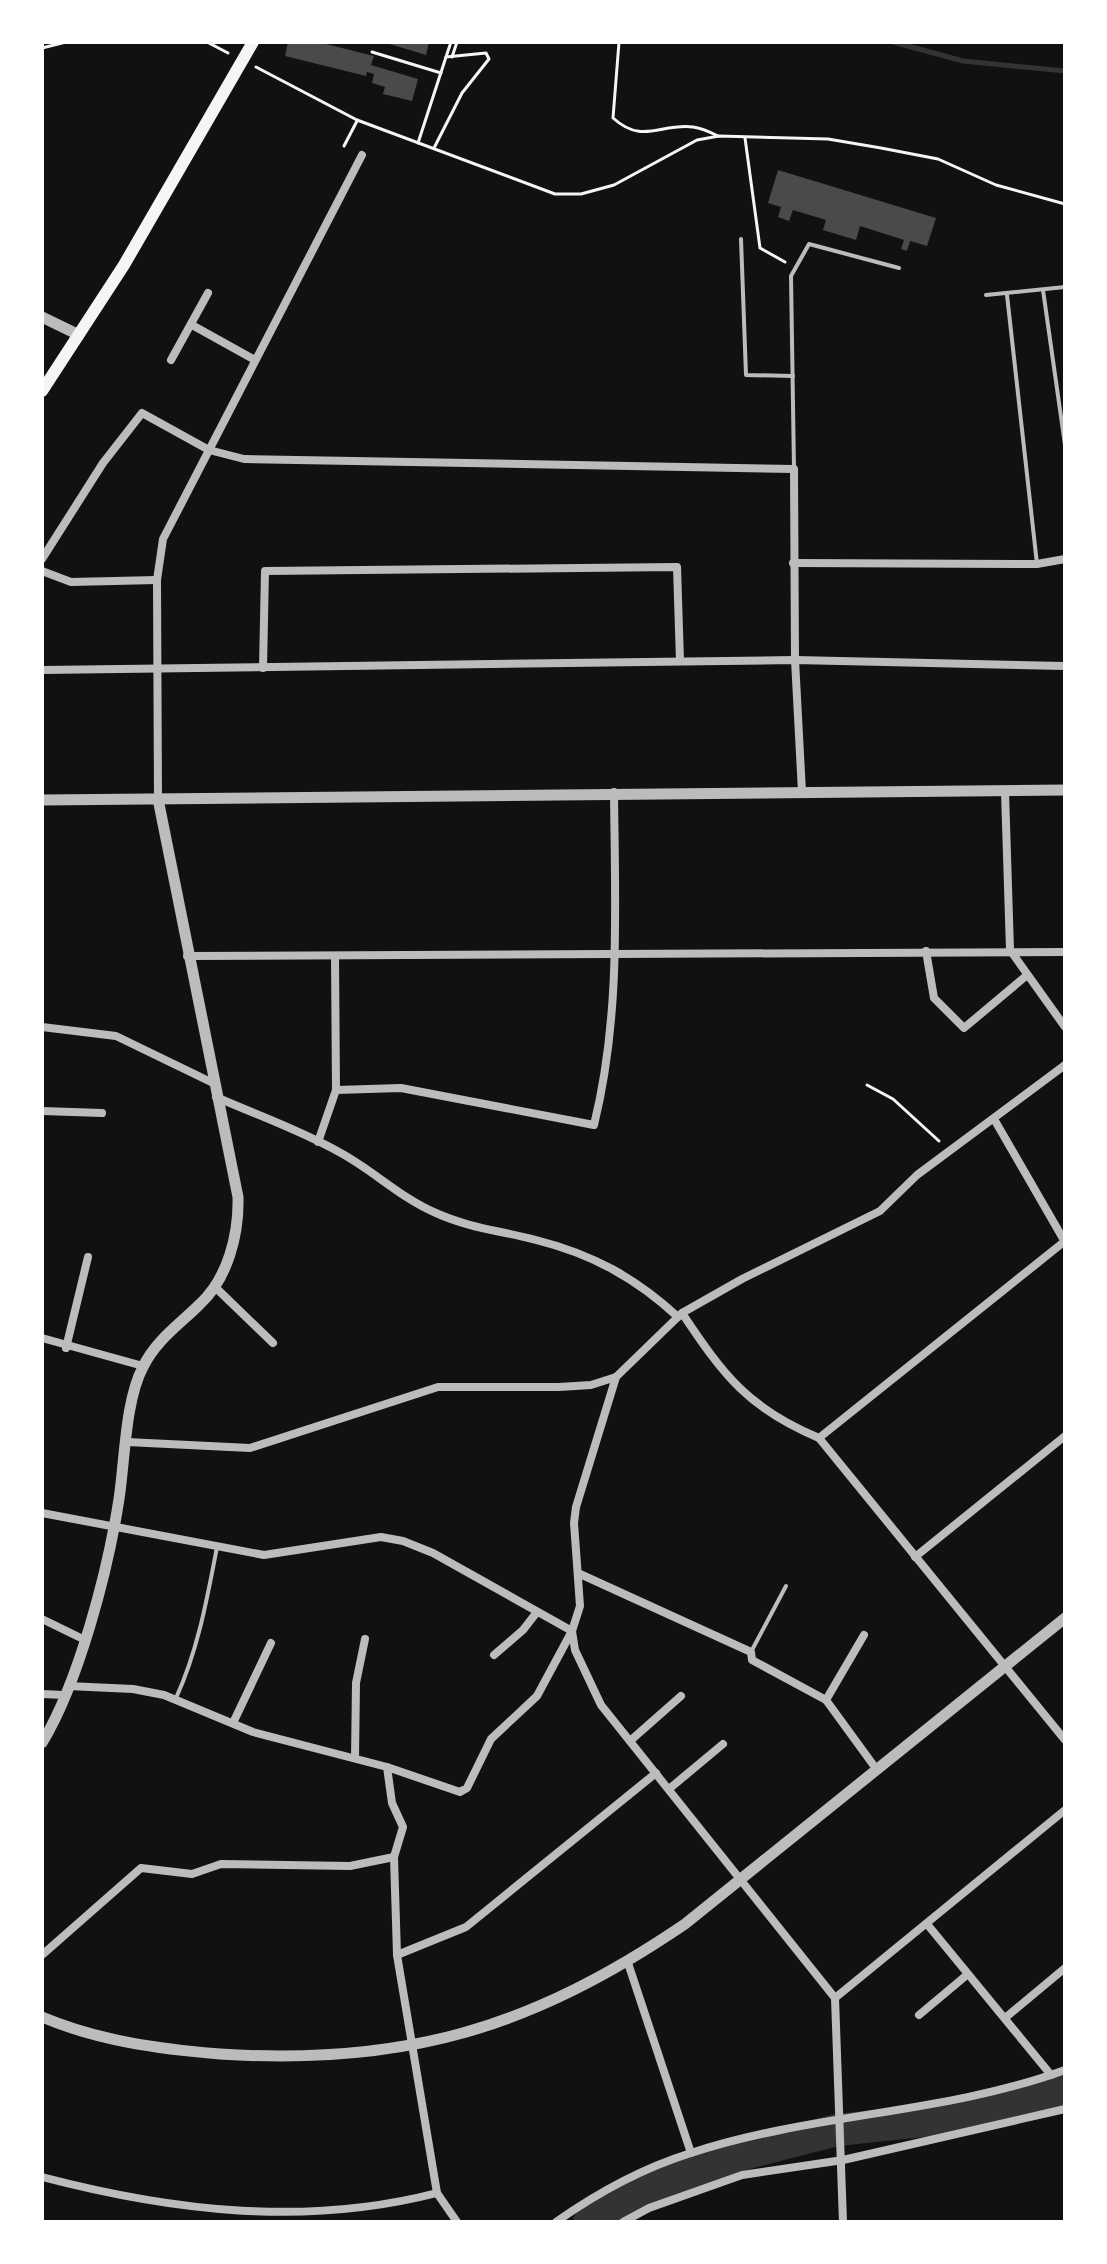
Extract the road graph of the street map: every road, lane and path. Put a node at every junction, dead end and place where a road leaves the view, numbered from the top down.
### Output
1 (66, 42) edge
2 (253, 42) edge
3 (451, 42) edge
4 (457, 42) edge
5 (619, 42) edge
6 (42, 48) edge
7 (372, 52) dead end
8 (446, 57) junction
9 (452, 58) junction
10 (441, 73) junction
11 (288, 84) dead end
12 (357, 120) junction
13 (719, 136) junction
14 (745, 137) junction
15 (418, 143) junction
16 (344, 146) dead end
17 (434, 149) junction
18 (362, 155) dead end
19 (1065, 204) edge
20 (741, 239) dead end
21 (796, 267) junction
22 (899, 268) dead end
23 (1065, 287) edge
24 (1043, 290) junction
25 (208, 293) dead end
26 (986, 295) dead end
27 (1007, 295) junction
28 (42, 317) edge
29 (192, 325) junction
30 (79, 335) junction
31 (171, 360) dead end
32 (255, 360) junction
33 (793, 376) junction
34 (42, 391) edge
35 (1065, 445) edge
36 (209, 450) junction
37 (794, 469) junction
38 (42, 559) edge
39 (1065, 559) edge
40 (793, 563) junction
41 (1037, 564) junction
42 (42, 571) edge
43 (157, 580) junction
44 (795, 660) junction
45 (680, 661) junction
46 (1065, 666) edge
47 (158, 667) junction
48 (263, 668) junction
49 (42, 670) edge
50 (1065, 790) edge
51 (614, 792) junction
52 (802, 792) junction
53 (1005, 792) junction
54 (158, 799) junction
55 (42, 800) edge
56 (1010, 950) junction
57 (926, 951) junction
58 (1065, 952) edge
59 (187, 956) junction
60 (335, 956) junction
61 (616, 956) junction
62 (1026, 976) junction
63 (42, 1027) edge
64 (1065, 1027) edge
65 (1065, 1065) edge
66 (213, 1083) junction
67 (867, 1085) dead end
68 (336, 1090) junction
69 (216, 1097) junction
70 (42, 1111) edge
71 (102, 1113) dead end
72 (994, 1119) junction
73 (318, 1142) junction
74 (950, 1151) junction
75 (1065, 1242) edge
76 (88, 1257) dead end
77 (214, 1286) junction
78 (680, 1315) junction
79 (42, 1338) edge
80 (273, 1343) dead end
81 (66, 1348) junction
82 (143, 1366) junction
83 (616, 1377) junction
84 (1065, 1436) edge
85 (819, 1438) junction
86 (127, 1442) junction
87 (42, 1513) edge
88 (114, 1528) junction
89 (217, 1547) junction
90 (915, 1557) junction
91 (580, 1574) junction
92 (786, 1586) dead end
93 (537, 1612) junction
94 (1065, 1618) edge
95 (42, 1619) edge
96 (572, 1631) junction
97 (864, 1635) dead end
98 (365, 1639) dead end
99 (85, 1640) junction
100 (271, 1643) dead end
101 (751, 1652) junction
102 (494, 1655) dead end
103 (1005, 1667) junction
104 (65, 1690) junction
105 (42, 1694) edge
106 (681, 1696) dead end
107 (175, 1700) junction
108 (826, 1700) junction
109 (233, 1723) junction
110 (1065, 1740) edge
111 (630, 1741) junction
112 (42, 1743) edge
113 (723, 1744) dead end
114 (355, 1758) junction
115 (387, 1767) junction
116 (877, 1770) junction
117 (656, 1773) junction
118 (669, 1789) junction
119 (1065, 1810) edge
120 (394, 1857) junction
121 (742, 1879) junction
122 (927, 1924) junction
123 (42, 1955) edge
124 (397, 1955) junction
125 (628, 1963) junction
126 (1065, 1968) edge
127 (968, 1974) junction
128 (835, 1998) junction
129 (919, 2015) dead end
130 (42, 2017) edge
131 (1005, 2018) junction
132 (414, 2047) junction
133 (1065, 2070) edge
134 (1051, 2075) junction
135 (1065, 2109) edge
136 (841, 2120) junction
137 (691, 2153) junction
138 (843, 2160) junction
139 (42, 2177) edge
140 (437, 2193) junction
141 (261, 2213) junction
142 (265, 2222) edge
143 (457, 2222) edge
144 (556, 2222) edge
145 (623, 2222) edge
146 (843, 2222) edge

1 - 6 path
2 - 30 main road
3 - 8 path
4 - 9 path
5 - 13 path
7 - 10 path
8 - 9 path
8 - 10 path
9 - 17 path
10 - 15 path
11 - 12 path
12 - 15 path
12 - 16 path
13 - 14 path
13 - 17 path
14 - 19 path
14 - 21 path
15 - 17 path
18 - 32 street
20 - 33 lane
21 - 22 lane
21 - 33 lane
23 - 24 lane
24 - 27 lane
24 - 35 lane
25 - 29 street
26 - 27 lane
27 - 41 lane
28 - 30 street
29 - 31 street
29 - 32 street
30 - 34 main road
32 - 36 street
33 - 37 lane
36 - 37 street
36 - 38 street
36 - 43 street
37 - 40 street
39 - 41 street
40 - 41 street
40 - 44 street
42 - 43 street
43 - 47 street
44 - 45 street
44 - 46 street
44 - 52 street
45 - 48 street
45 - 48 street
47 - 48 street
47 - 49 street
47 - 54 street
50 - 53 street
51 - 52 street
51 - 54 street
51 - 61 street
52 - 53 street
53 - 56 street
54 - 55 street
54 - 59 street
56 - 57 street
56 - 58 street
56 - 62 street
57 - 61 street
57 - 62 street
59 - 60 street
59 - 66 street
60 - 61 street
60 - 68 street
61 - 68 street
62 - 64 street
63 - 66 street
65 - 72 street
66 - 69 street
67 - 74 path
68 - 73 street
69 - 73 street
69 - 77 street
70 - 71 street
72 - 74 street
72 - 75 street
73 - 78 street
74 - 78 street
75 - 85 street
76 - 81 street
77 - 80 street
77 - 82 street
78 - 83 street
78 - 85 street
79 - 81 street
81 - 82 street
82 - 86 street
83 - 86 street
83 - 91 street
84 - 90 street
85 - 90 street
86 - 88 street
87 - 88 street
88 - 89 street
88 - 99 street
89 - 93 street
89 - 107 lane
90 - 103 street
91 - 96 street
91 - 101 street
92 - 101 lane
93 - 96 street
93 - 102 street
94 - 103 street
95 - 99 street
96 - 111 street
96 - 115 street
97 - 108 street
98 - 114 street
99 - 104 street
100 - 109 street
101 - 108 street
103 - 110 street
103 - 116 street
104 - 105 street
104 - 107 street
104 - 112 street
106 - 111 street
107 - 109 street
108 - 116 street
109 - 114 street
111 - 117 street
113 - 118 street
114 - 115 street
115 - 120 street
116 - 121 street
117 - 118 street
117 - 124 street
118 - 121 street
119 - 122 street
120 - 123 street
120 - 124 street
121 - 125 street
121 - 128 street
122 - 127 street
122 - 128 street
124 - 132 street
125 - 132 street
125 - 137 street
126 - 131 street
127 - 129 street
127 - 131 street
128 - 136 street
130 - 132 street
131 - 134 street
132 - 140 street
133 - 134 street
134 - 136 street
135 - 138 street
136 - 137 street
136 - 138 street
137 - 144 street
138 - 145 street
138 - 146 street
139 - 141 street
140 - 141 street
140 - 143 street
141 - 142 street

